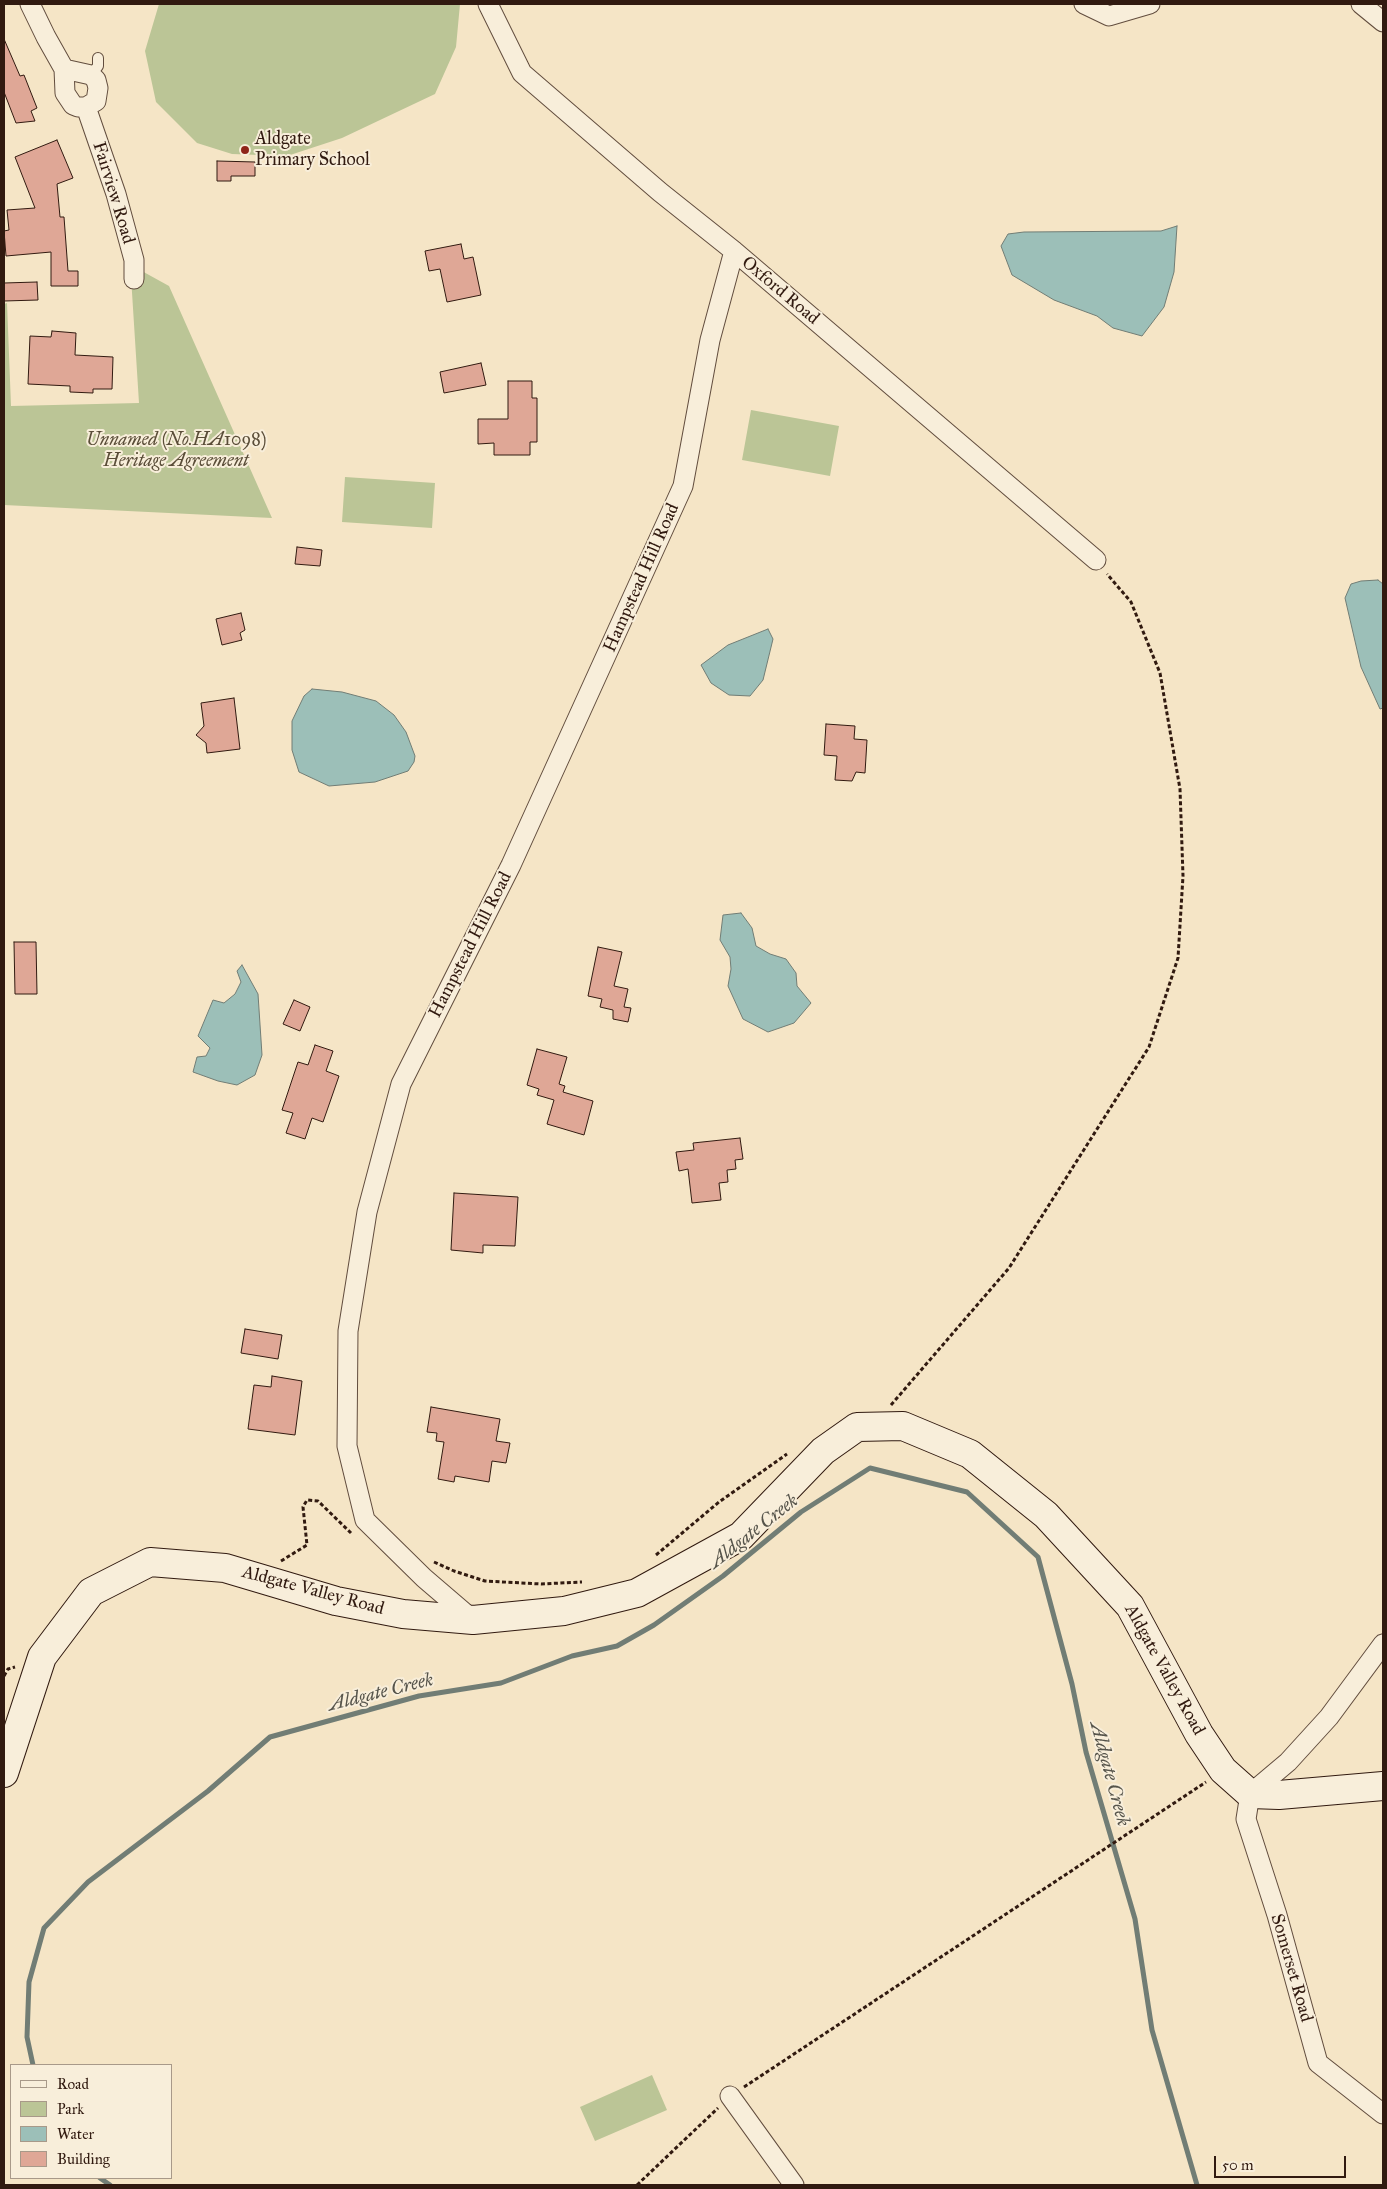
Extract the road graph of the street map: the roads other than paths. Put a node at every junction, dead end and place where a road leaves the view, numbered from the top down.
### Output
1 (30, 4) edge
2 (488, 4) edge
3 (1084, 4) edge
4 (1150, 4) edge
5 (1360, 4) edge
6 (1383, 22) edge
7 (64, 69) junction
8 (86, 107) junction
9 (734, 251) junction
10 (134, 280) dead end
11 (1096, 560) road end
12 (473, 1620) junction
13 (1383, 1644) edge
14 (4, 1773) edge
15 (1383, 1786) edge
16 (1250, 1794) junction
17 (730, 2096) road end
18 (1383, 2114) edge
19 (794, 2185) edge

1 - 7 street
2 - 9 street, Oxford Road
3 - 4 street
5 - 6 street
7 - 8 street
7 - 8 street
8 - 10 street, Fairview Road
9 - 11 street, Oxford Road
9 - 12 street, Hampstead Hill Road
12 - 14 street, Aldgate Valley Road
12 - 16 street, Aldgate Valley Road
13 - 16 street
15 - 16 street
16 - 18 street, Somerset Road
17 - 19 street

